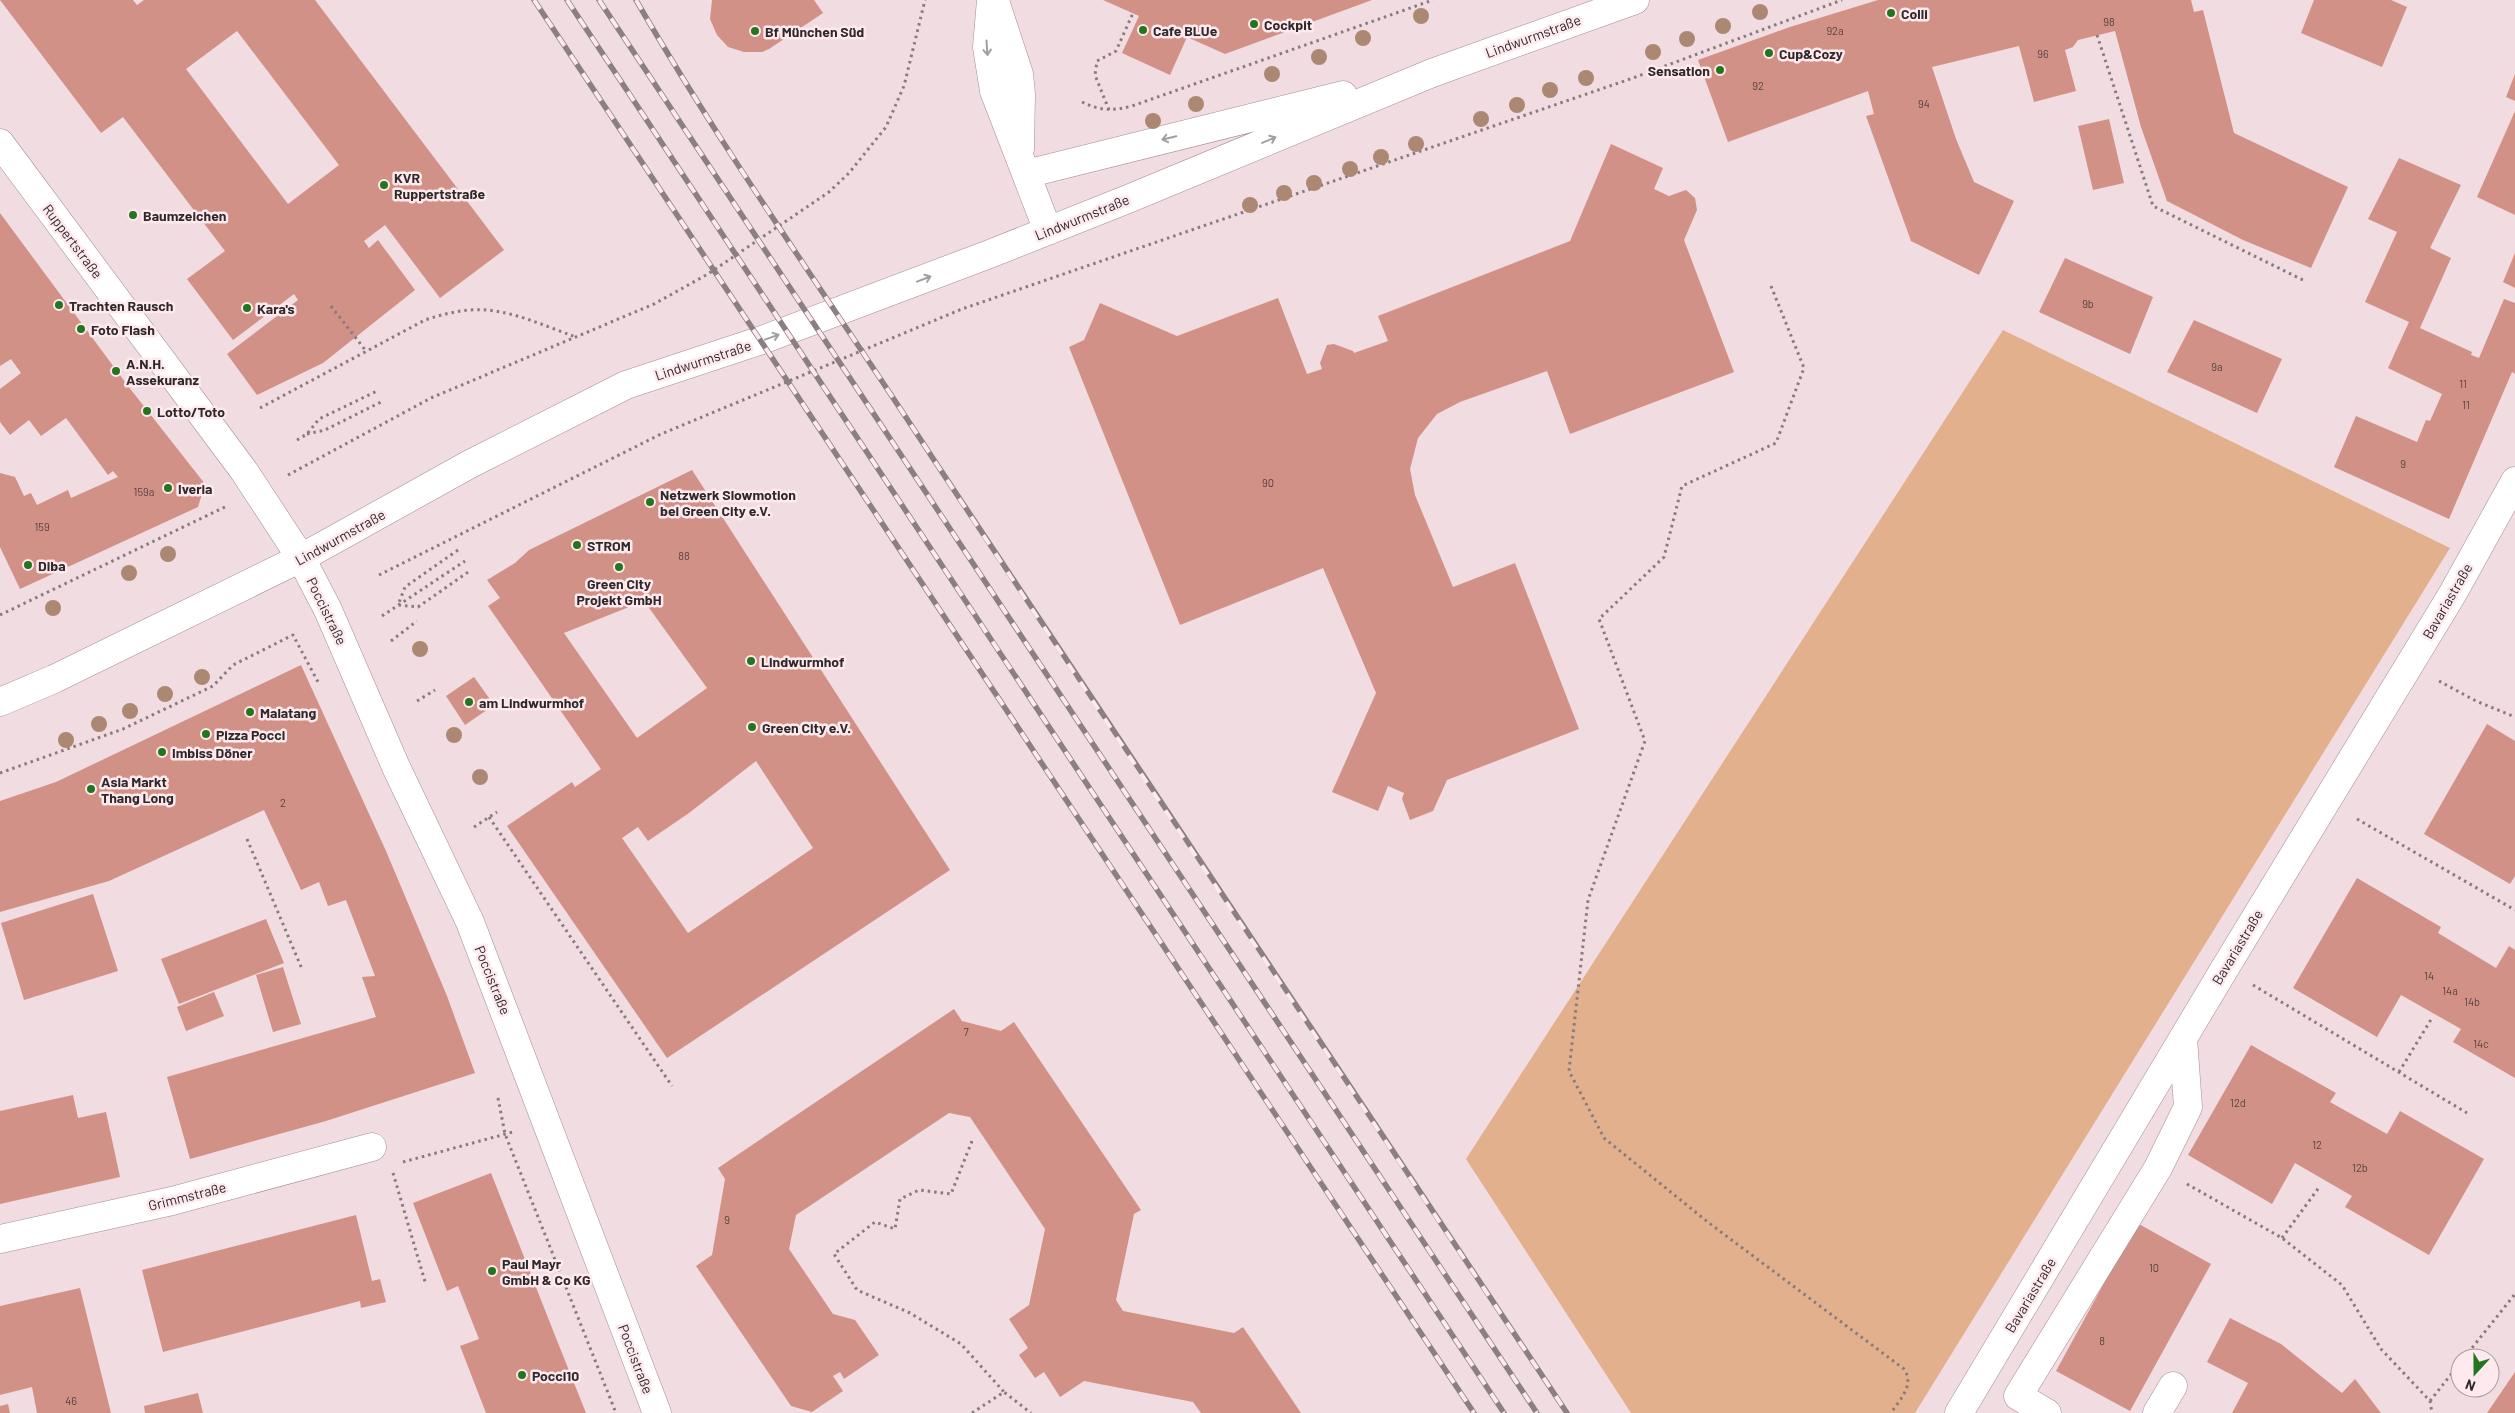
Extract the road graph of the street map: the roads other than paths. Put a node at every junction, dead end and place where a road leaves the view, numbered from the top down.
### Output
1 (993, 0) edge
2 (1634, 0) edge
3 (1432, 73) junction
4 (0, 143) edge
5 (1023, 166) junction
6 (1048, 231) junction
7 (2515, 481) edge
8 (301, 558) junction
9 (0, 702) edge
10 (2184, 1038) junction
11 (381, 1156) road end
12 (0, 1239) edge
13 (2173, 1386) dead end
14 (658, 1413) edge
15 (1959, 1413) edge
16 (2047, 1413) edge
17 (2157, 1413) edge

1 - 5 main road
2 - 3 main road, Lindwurmstraße
3 -> 5 main road, Lindwurmstraße
6 -> 3 main road, Lindwurmstraße
4 - 8 main road, Ruppertstraße
5 - 6 main road
8 -> 6 main road, Lindwurmstraße
7 - 10 main road, Bavariastraße
8 - 9 main road, Lindwurmstraße
8 - 14 main road, Poccistraße
10 - 15 main road, Bavariastraße
10 - 16 main road
11 - 12 main road, Grimmstraße
13 - 17 main road

